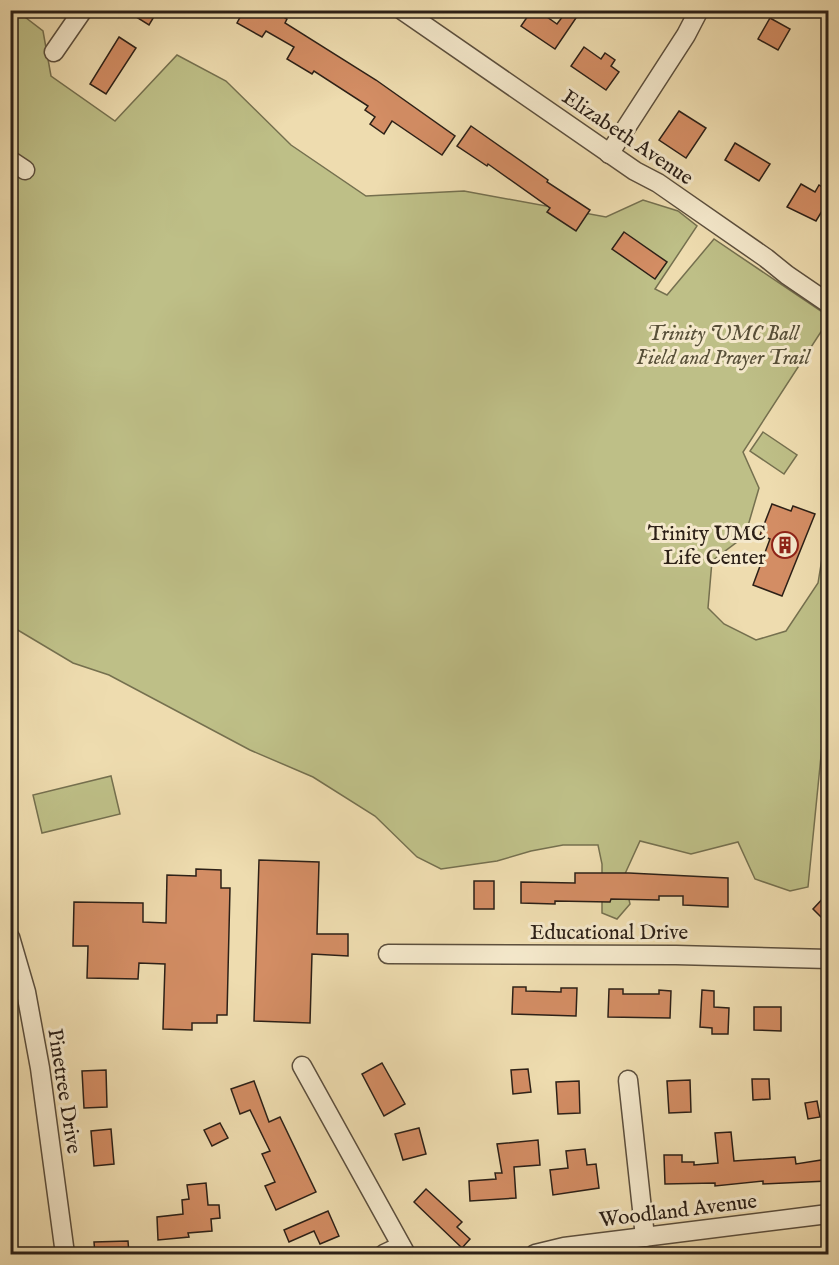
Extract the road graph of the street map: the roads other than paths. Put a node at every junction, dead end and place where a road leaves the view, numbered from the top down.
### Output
1 (83, 10) edge
2 (402, 10) edge
3 (699, 10) edge
4 (54, 52) dead end
5 (609, 154) junction
6 (827, 298) edge
7 (10, 937) edge
8 (388, 954) dead end
9 (828, 959) edge
10 (302, 1066) dead end
11 (628, 1080) dead end
12 (828, 1214) edge
13 (645, 1237) junction
14 (403, 1250) edge
15 (65, 1254) edge
16 (384, 1254) edge
17 (535, 1254) edge

1 - 4 street
2 - 5 street, Elizabeth Avenue
3 - 5 street
5 - 6 street, Elizabeth Avenue
7 - 15 street, Pinetree Drive
8 - 9 street, Educational Drive
10 - 14 street
11 - 13 street
12 - 13 street, Woodland Avenue
13 - 17 street, Woodland Avenue
14 - 16 street

